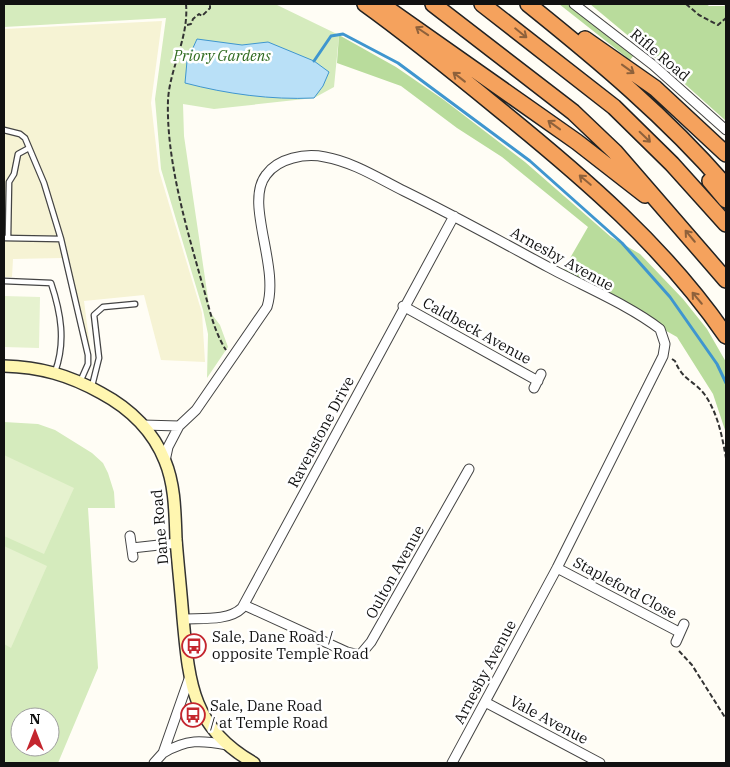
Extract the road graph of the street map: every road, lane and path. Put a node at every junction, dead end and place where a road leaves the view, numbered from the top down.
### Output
1 (186, 4) edge
2 (210, 4) edge
3 (365, 4) edge
4 (381, 4) edge
5 (433, 4) edge
6 (482, 4) edge
7 (528, 4) edge
8 (574, 4) edge
9 (686, 4) edge
10 (726, 18) edge
11 (187, 25) junction
12 (640, 98) junction
13 (4, 130) edge
14 (726, 130) edge
15 (30, 148) junction
16 (726, 154) edge
17 (6, 182) edge
18 (726, 186) edge
19 (726, 200) edge
20 (454, 216) junction
21 (676, 219) junction
22 (726, 224) edge
23 (6, 238) edge
24 (61, 239) junction
25 (726, 280) edge
26 (4, 282) edge
27 (135, 304) dead end
28 (403, 306) junction
29 (726, 336) edge
30 (663, 356) junction
31 (232, 359) junction
32 (4, 366) edge
33 (55, 372) junction
34 (538, 381) dead end
35 (80, 382) junction
36 (92, 388) junction
37 (143, 425) junction
38 (179, 426) junction
39 (726, 458) edge
40 (165, 461) junction
41 (469, 469) dead end
42 (130, 536) dead end
43 (177, 543) junction
44 (557, 568) junction
45 (244, 605) junction
46 (184, 619) junction
47 (676, 642) joint
48 (189, 679) junction
49 (485, 702) junction
50 (726, 718) edge
51 (227, 745) junction
52 (163, 753) junction
53 (154, 763) edge
54 (254, 763) edge
55 (452, 763) edge
56 (600, 763) edge

1 - 11 path
2 - 11 path
29 -> 3 highway
21 -> 4 highway
5 - 21 highway
6 -> 22 highway
7 - 12 highway
7 -> 16 highway
8 - 14 street, Rifle Road
9 - 10 path
11 - 31 path
12 - 18 highway
12 - 19 highway
13 - 15 lane
15 - 17 lane
15 - 24 lane
17 - 23 lane
20 - 28 street, Ravenstone Drive
20 - 30 street, Arnesby Avenue
20 - 31 street, Arnesby Avenue
25 -> 21 highway
23 - 24 lane
24 - 35 lane
26 - 33 lane
27 - 36 lane
28 - 34 street, Caldbeck Avenue
28 - 45 street, Ravenstone Drive
30 - 39 path
30 - 44 street, Arnesby Avenue
31 - 38 street, Arnesby Avenue
32 - 33 main road, Dane Road
33 - 35 main road, Dane Road
35 - 36 main road, Dane Road
36 - 37 main road, Dane Road
37 - 38 street
37 - 40 main road, Dane Road
38 - 40 street, Arnesby Avenue
40 - 43 main road, Dane Road
41 - 45 street, Oulton Avenue
42 - 43 street
43 - 46 main road, Dane Road
44 - 47 street, Stapleford Close
44 - 49 street, Arnesby Avenue
45 - 46 street
46 - 48 main road, Dane Road
47 - 50 path
48 - 51 main road, Dane Road
48 - 52 street
49 - 55 street, Arnesby Avenue
49 - 56 street, Vale Avenue
51 - 52 street
51 - 54 main road, Dane Road
52 - 53 street

